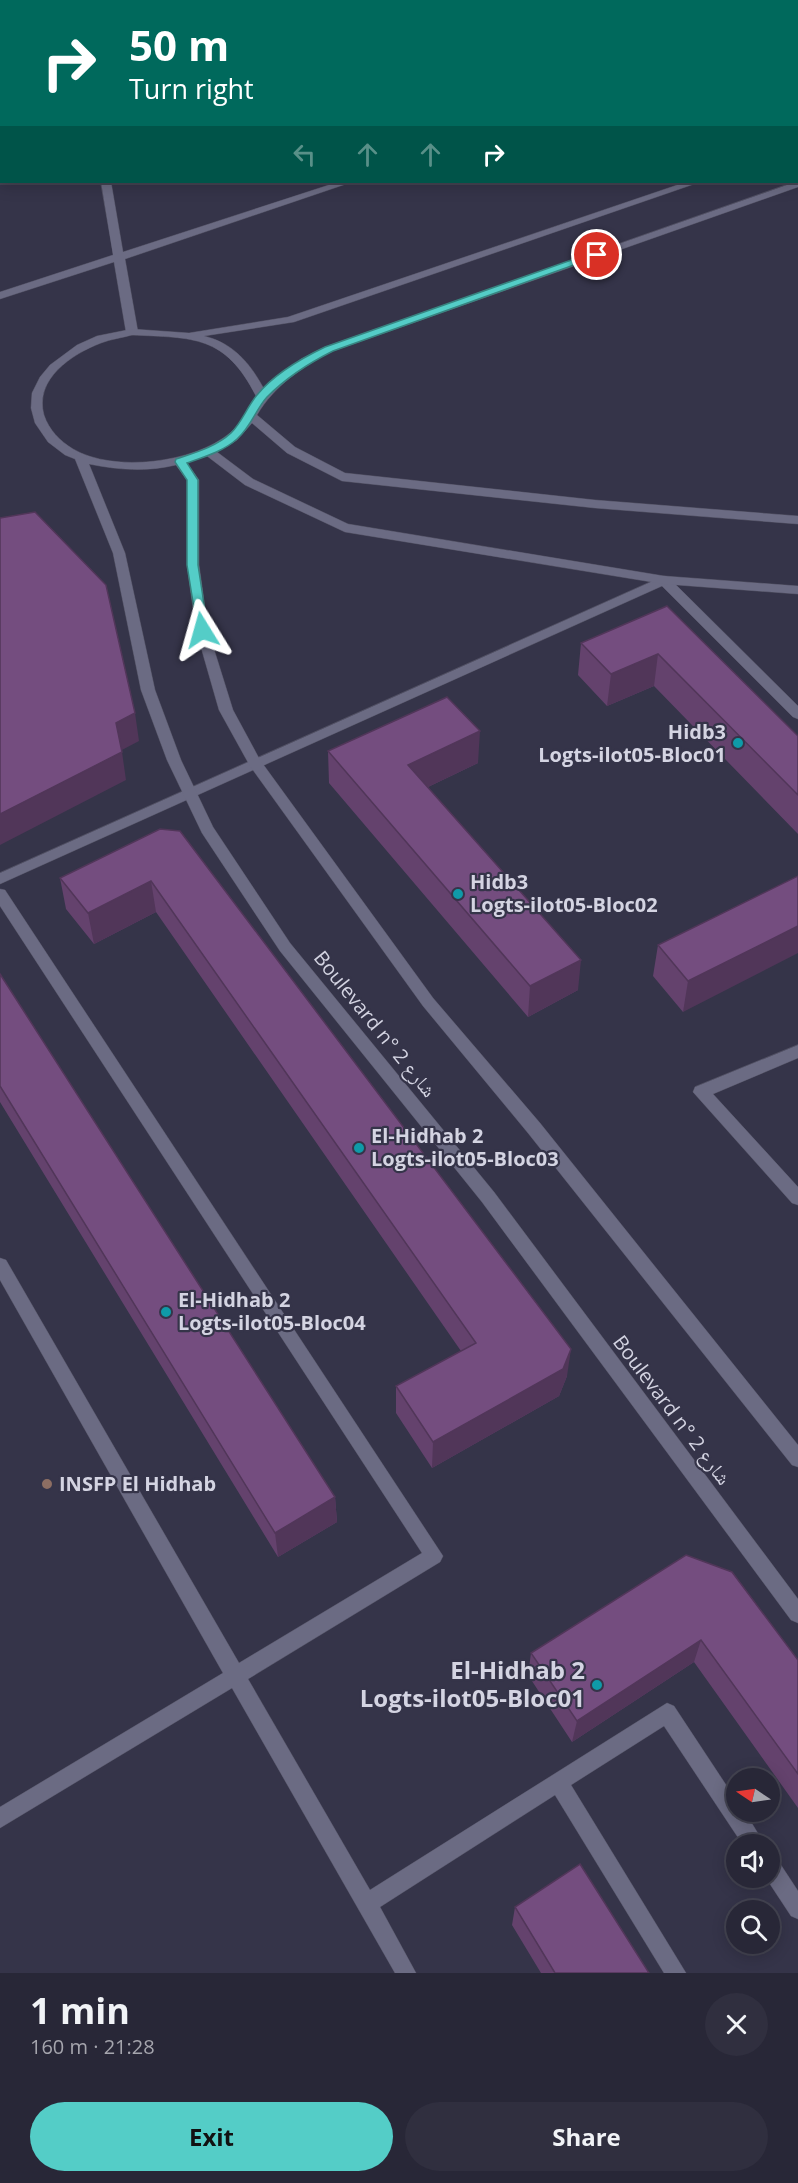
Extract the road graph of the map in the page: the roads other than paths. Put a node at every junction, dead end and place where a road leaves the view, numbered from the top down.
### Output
1 (106, 183) edge
2 (344, 183) edge
3 (692, 183) edge
4 (798, 184) edge
5 (120, 257) junction
6 (0, 296) edge
7 (132, 332) junction
8 (189, 334) junction
9 (262, 396) junction
10 (251, 416) junction
11 (209, 451) junction
12 (80, 456) junction
13 (180, 462) junction
14 (798, 520) edge
15 (664, 580) junction
16 (798, 590) edge
17 (798, 714) edge
18 (255, 763) junction
19 (190, 792) junction
20 (0, 879) edge
21 (0, 894) edge
22 (798, 1051) edge
23 (798, 1198) edge
24 (0, 1265) edge
25 (798, 1460) edge
26 (798, 1614) edge
27 (235, 1676) junction
28 (558, 1782) junction
29 (0, 1818) edge
30 (748, 1834) edge
31 (780, 1881) edge
32 (366, 1904) junction
33 (798, 1909) edge
34 (406, 1973) edge
35 (676, 1973) edge

1 - 5 main road
2 - 5 main road
3 - 8 main road
4 - 9 main road
5 - 6 main road
5 - 7 main road
7 - 8 main road
7 - 12 main road
8 - 9 main road
9 - 10 main road
10 - 11 main road
10 - 14 main road
11 - 13 main road
11 - 15 main road
12 - 13 main road
12 - 19 main road, Boulevard n° شارع 2
13 - 18 main road
15 - 16 main road
15 - 17 main road
15 - 18 main road
18 - 19 main road
18 - 25 main road
19 - 20 main road
19 - 26 main road, Boulevard n° شارع 2
21 - 27 main road
22 - 23 main road
24 - 27 main road
27 - 29 main road
27 - 32 main road
28 - 30 main road
28 - 32 main road
28 - 35 main road
31 - 33 main road
32 - 34 main road

